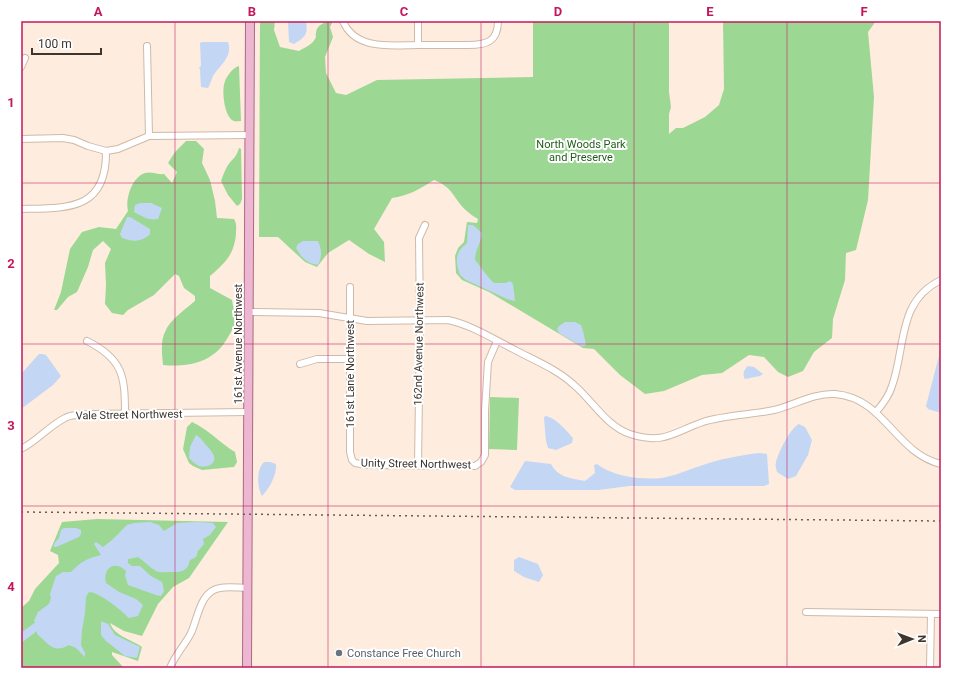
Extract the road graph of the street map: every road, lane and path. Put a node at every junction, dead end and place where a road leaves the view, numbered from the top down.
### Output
1 (250, 21) edge
2 (344, 21) edge
3 (418, 21) edge
4 (498, 21) edge
5 (418, 45) junction
6 (148, 46) dead end
7 (25, 58) dead end
8 (21, 67) edge
9 (250, 135) junction
10 (149, 136) junction
11 (21, 139) edge
12 (106, 151) junction
13 (21, 209) edge
14 (425, 225) dead end
15 (941, 280) edge
16 (350, 287) dead end
17 (249, 312) junction
18 (350, 318) junction
19 (420, 320) junction
20 (87, 341) dead end
21 (497, 341) junction
22 (351, 359) junction
23 (300, 364) dead end
24 (248, 412) junction
25 (876, 412) junction
26 (125, 414) junction
27 (21, 449) edge
28 (352, 460) joint
29 (941, 464) edge
30 (418, 465) junction
31 (248, 588) junction
32 (806, 612) dead end
33 (931, 614) junction
34 (941, 614) edge
35 (170, 668) edge
36 (247, 668) edge
37 (930, 668) edge

1 - 9 main road, 161st Avenue Northwest
2 - 5 street
3 - 5 street
4 - 5 street
6 - 10 street
7 - 8 street
9 - 10 street
9 - 17 main road, 161st Avenue Northwest
10 - 12 street
11 - 12 street
12 - 13 street
14 - 19 street, 162nd Avenue Northwest
15 - 25 street
16 - 18 street, 161st Lane Northwest
17 - 18 street
17 - 24 main road, 161st Avenue Northwest
18 - 19 street
18 - 22 street, 161st Lane Northwest
19 - 21 street
19 - 30 street, 162nd Avenue Northwest
20 - 26 street
21 - 25 street
21 - 30 street, Unity Street Northwest
22 - 23 street
22 - 28 street, 161st Lane Northwest
24 - 26 street, Vale Street Northwest
24 - 31 main road, 161st Avenue Northwest
25 - 29 street
26 - 27 street, Vale Street Northwest
28 - 30 street, Unity Street Northwest
31 - 35 street
31 - 36 main road, 161st Avenue Northwest
32 - 33 street
33 - 34 street
33 - 37 street

